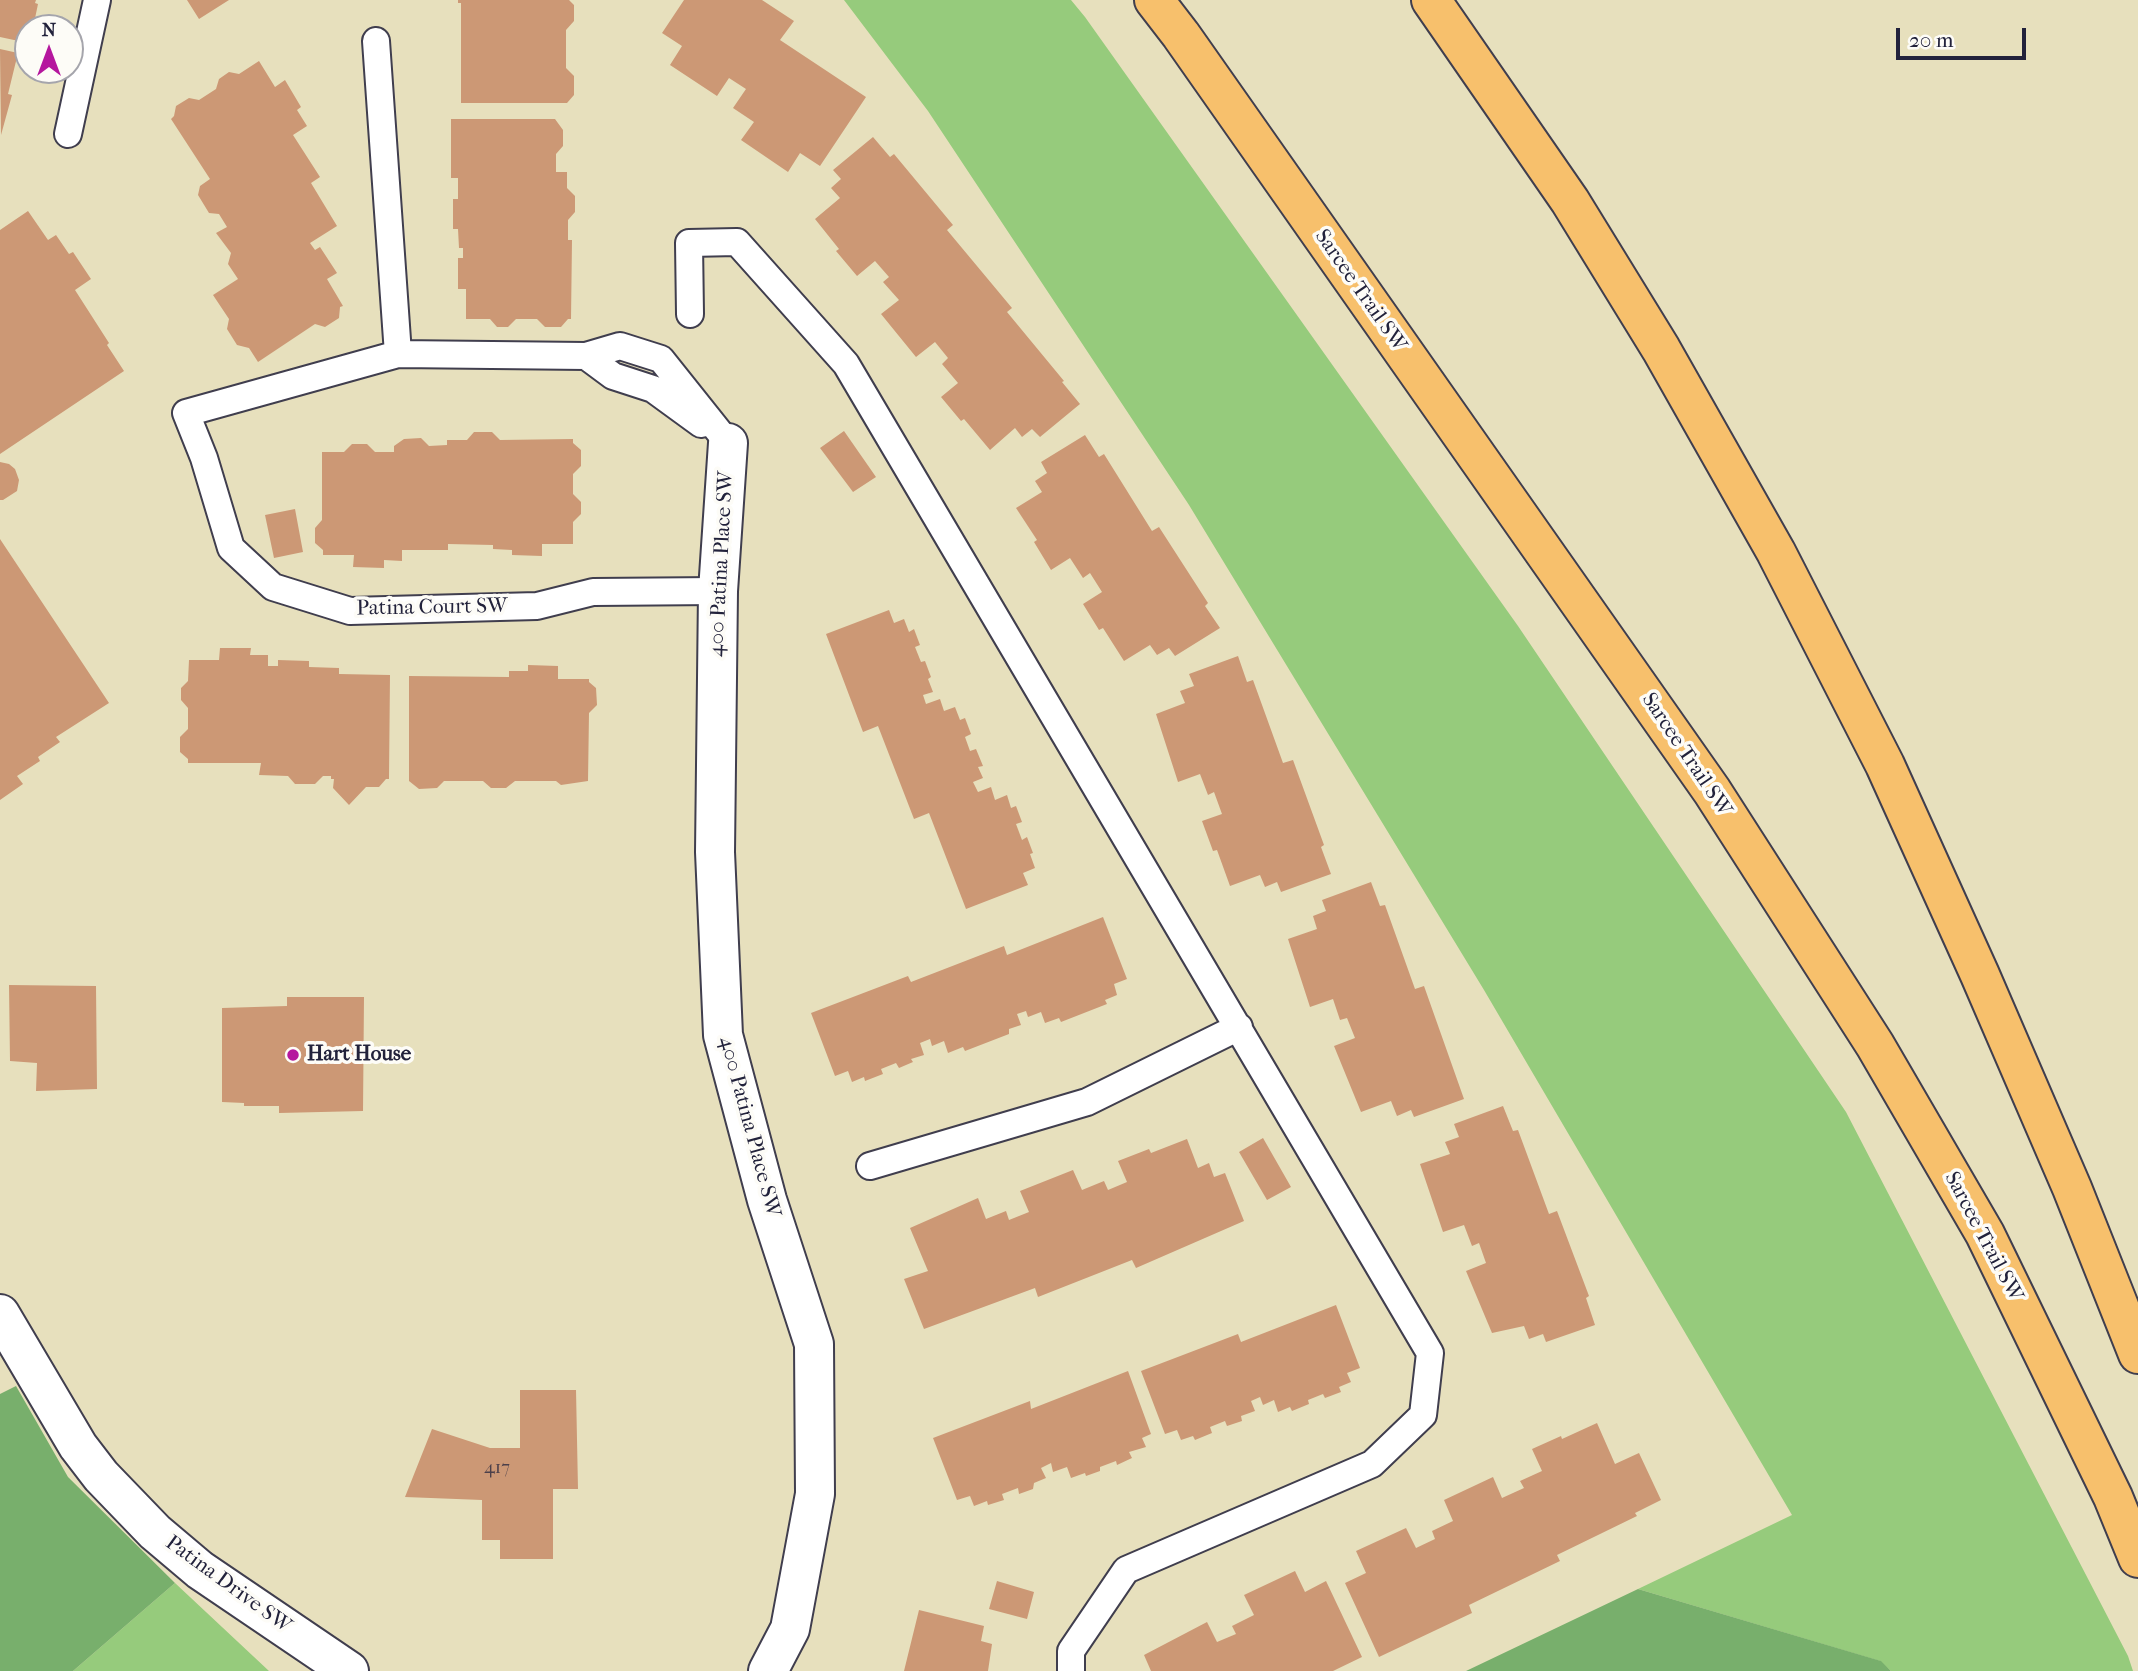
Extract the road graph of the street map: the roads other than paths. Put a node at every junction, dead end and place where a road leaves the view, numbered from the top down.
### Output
1 (97, 0) edge
2 (1154, 0) edge
3 (1431, 0) edge
4 (376, 41) dead end
5 (68, 134) dead end
6 (690, 314) dead end
7 (398, 354) junction
8 (728, 443) joint
9 (718, 591) junction
10 (1239, 1027) junction
11 (870, 1166) dead end
12 (0, 1314) edge
13 (2138, 1353) edge
14 (2138, 1558) edge
15 (349, 1671) edge
16 (768, 1671) edge
17 (1071, 1671) edge

1 - 5 lane
2 - 14 highway, Sarcee Trail SW
3 - 13 highway
4 - 7 lane
6 - 10 lane
7 - 8 lane, Patina Court SW
7 - 9 lane, Patina Court SW
8 - 9 street, 400 Patina Place SW
9 - 16 street, 400 Patina Place SW
10 - 11 lane
10 - 17 lane
12 - 15 street, Patina Drive SW

